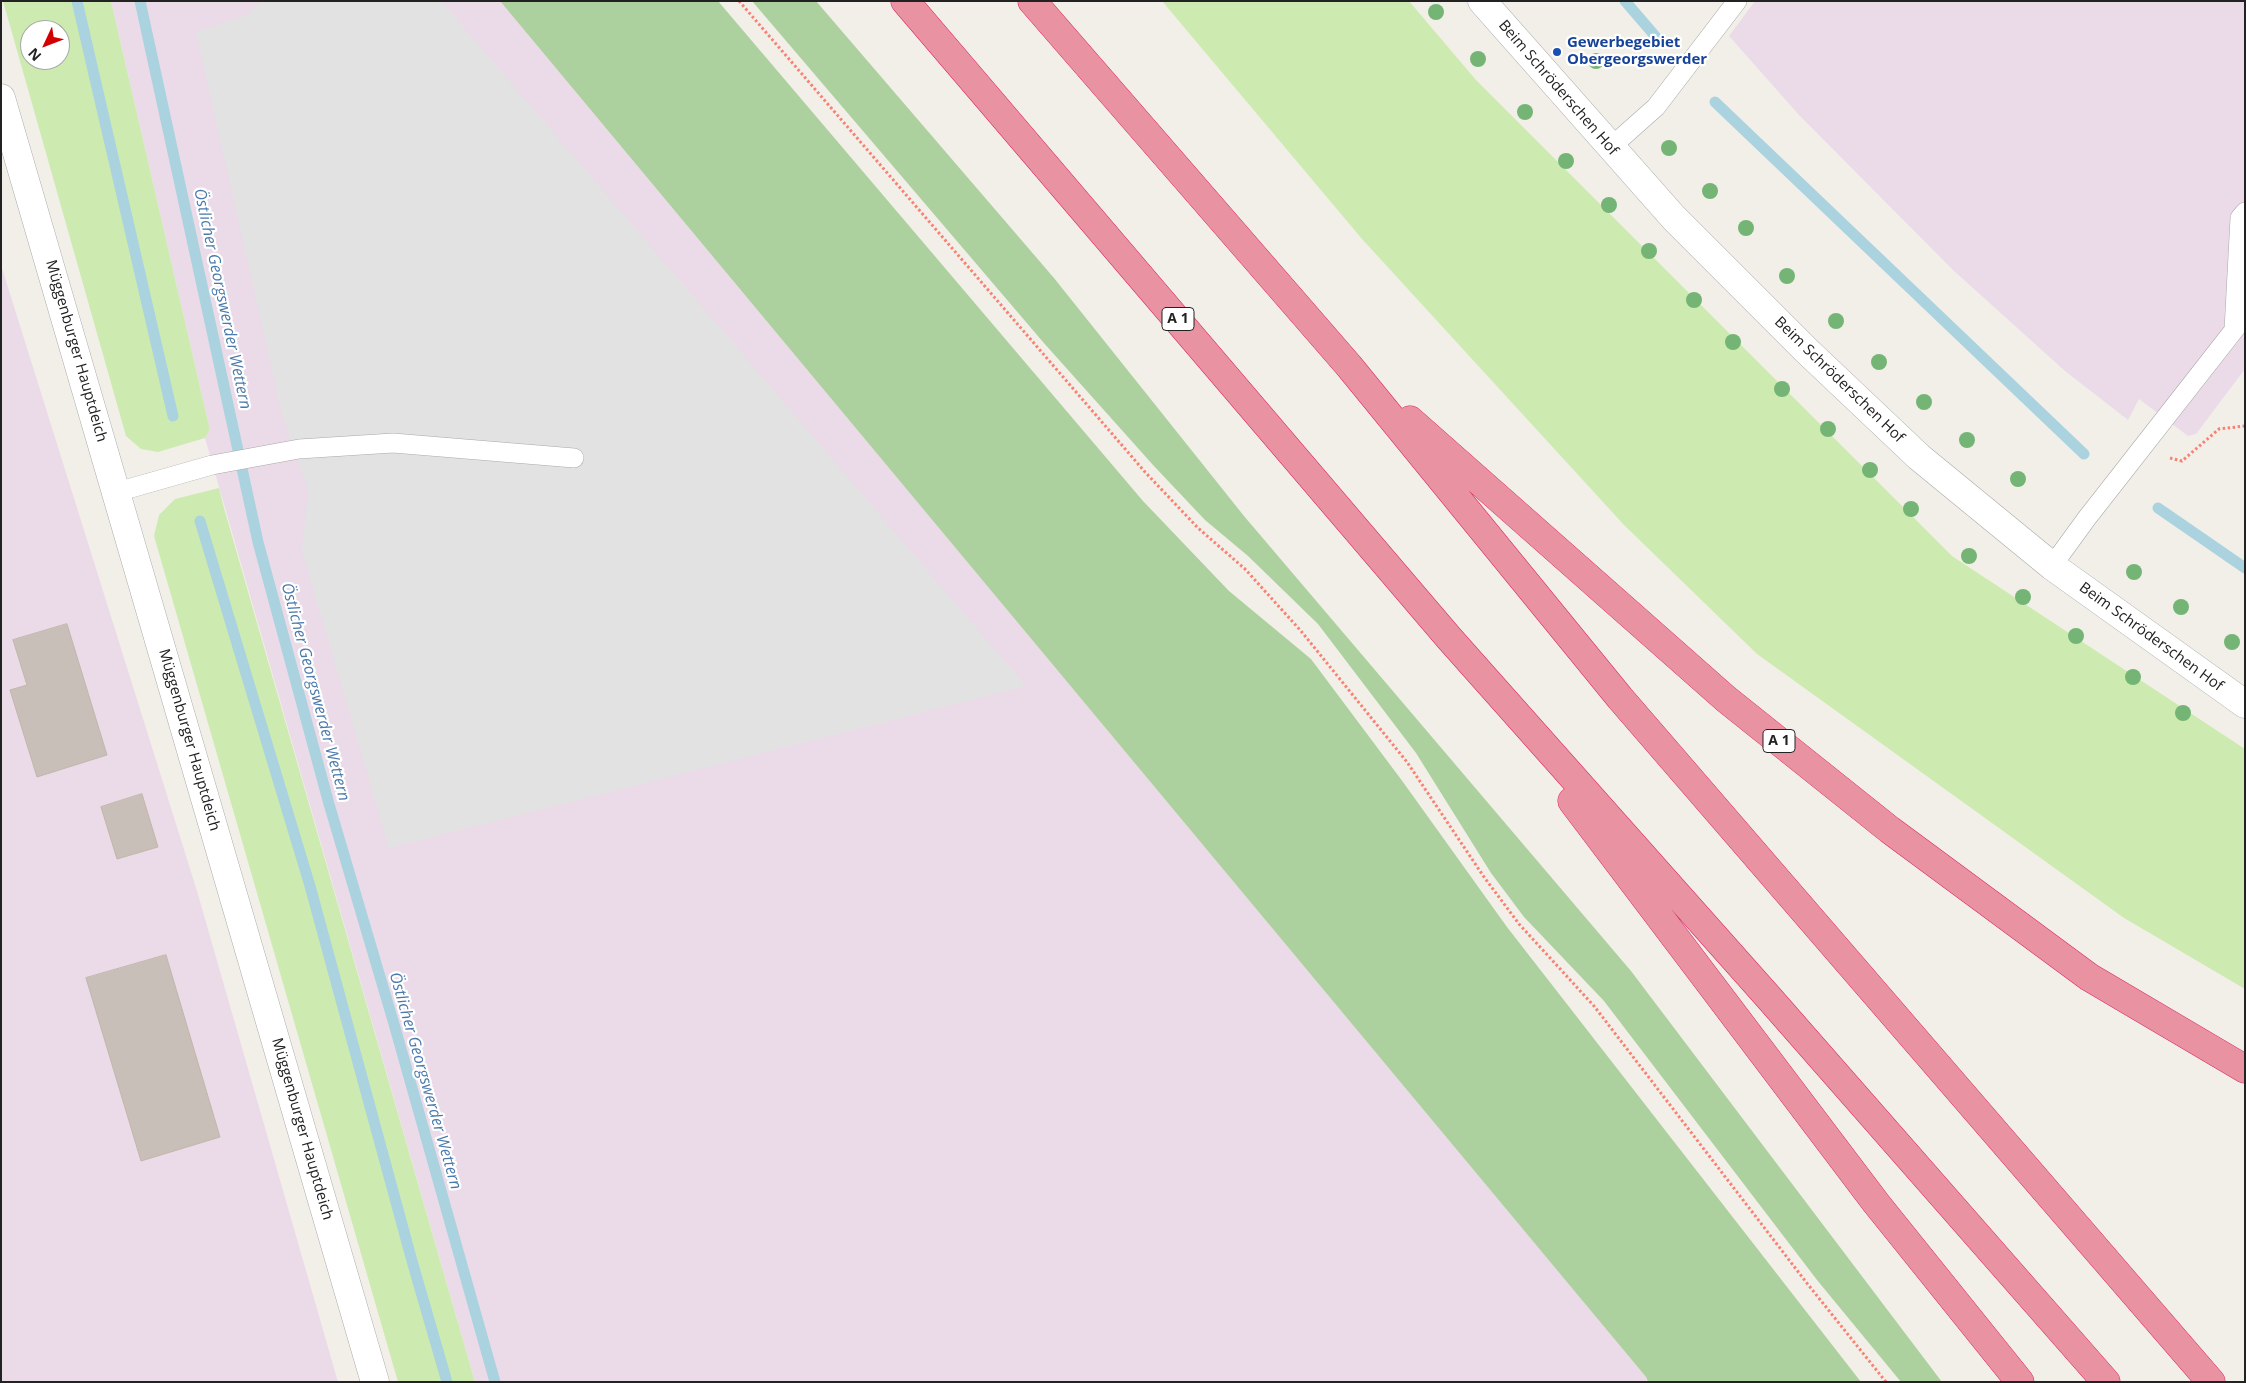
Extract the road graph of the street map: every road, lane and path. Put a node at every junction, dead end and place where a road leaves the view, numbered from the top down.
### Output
1 (739, 1) edge
2 (905, 1) edge
3 (1032, 1) edge
4 (1482, 1) edge
5 (1737, 1) edge
6 (1, 98) edge
7 (1611, 147) junction
8 (2245, 212) edge
9 (2239, 323) edge
10 (1349, 366) junction
11 (2245, 426) edge
12 (2141, 450) junction
13 (574, 458) dead end
14 (117, 492) junction
15 (2052, 566) junction
16 (1449, 638) junction
17 (2245, 704) edge
18 (2245, 1070) edge
19 (376, 1382) edge
20 (1886, 1382) edge
21 (2020, 1382) edge
22 (2106, 1382) edge
23 (2211, 1382) edge

1 - 20 path
2 - 16 highway, A 1
3 - 10 highway, A 1
4 - 7 street, Beim Schröderschen Hof
5 - 7 lane
6 - 14 street, Müggenburger Hauptdeich
7 - 15 street, Beim Schröderschen Hof
8 - 9 lane
9 - 12 lane
10 - 18 highway, A 1
10 - 23 highway
11 - 12 path
12 - 15 lane
13 - 14 lane
14 - 19 street, Müggenburger Hauptdeich
15 - 17 street, Beim Schröderschen Hof
16 - 21 highway
16 - 22 highway, A 1

